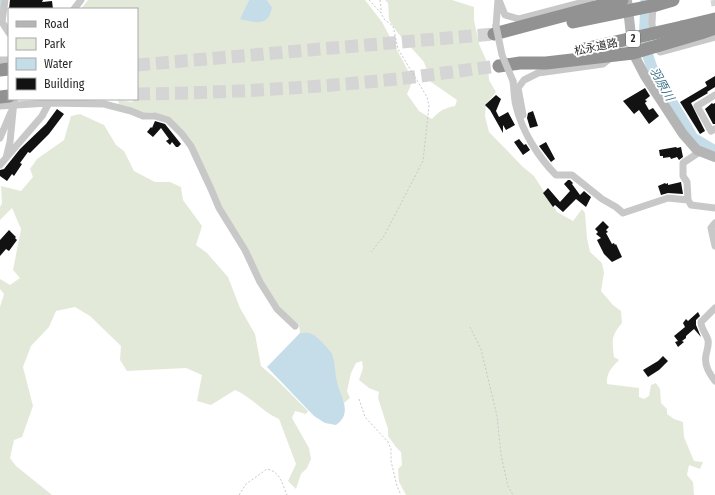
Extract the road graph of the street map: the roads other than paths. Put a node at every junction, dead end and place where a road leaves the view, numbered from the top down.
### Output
1 (5, 0) edge
2 (81, 0) edge
3 (498, 0) edge
4 (591, 0) edge
5 (622, 0) edge
6 (627, 0) edge
7 (672, 0) edge
8 (655, 2) edge
9 (601, 3) edge
10 (75, 8) edge
11 (715, 19) edge
12 (1, 22) edge
13 (715, 28) edge
14 (495, 30) junction
15 (8, 32) edge
16 (715, 37) edge
17 (657, 46) junction
18 (633, 52) junction
19 (609, 55) junction
20 (519, 63) junction
21 (499, 66) tunnel mouth
22 (715, 95) edge
23 (8, 100) edge
24 (10, 100) edge
25 (11, 100) edge
26 (37, 100) edge
27 (50, 101) edge
28 (0, 106) edge
29 (522, 117) junction
30 (715, 129) edge
31 (0, 138) edge
32 (701, 151) junction
33 (715, 157) edge
34 (6, 158) junction
35 (0, 165) edge
36 (688, 200) junction
37 (715, 208) edge
38 (715, 223) edge
39 (715, 246) edge
40 (715, 308) edge
41 (295, 326) dead end
42 (715, 381) edge

1 - 12 street
2 - 10 street
3 - 4 street
3 - 14 street
5 - 9 highway
6 - 18 main road
7 - 8 highway
8 - 14 highway, bridge
8 - 17 street
9 - 14 highway
11 - 20 highway, 松永道路 / 2, bridge
12 - 15 street
13 - 17 highway
14 - 29 street, bridge
16 - 17 street
17 - 18 highway
18 - 19 highway
18 - 32 main road
19 - 20 highway
19 - 29 street
20 - 21 highway, 松永道路 / 2
22 - 30 street
23 - 28 street
24 - 31 street
25 - 34 street
26 - 27 street
27 - 34 street
27 - 41 street
29 - 36 street
32 - 33 main road
32 - 36 street
34 - 35 street
36 - 37 street
38 - 39 street
40 - 42 street

